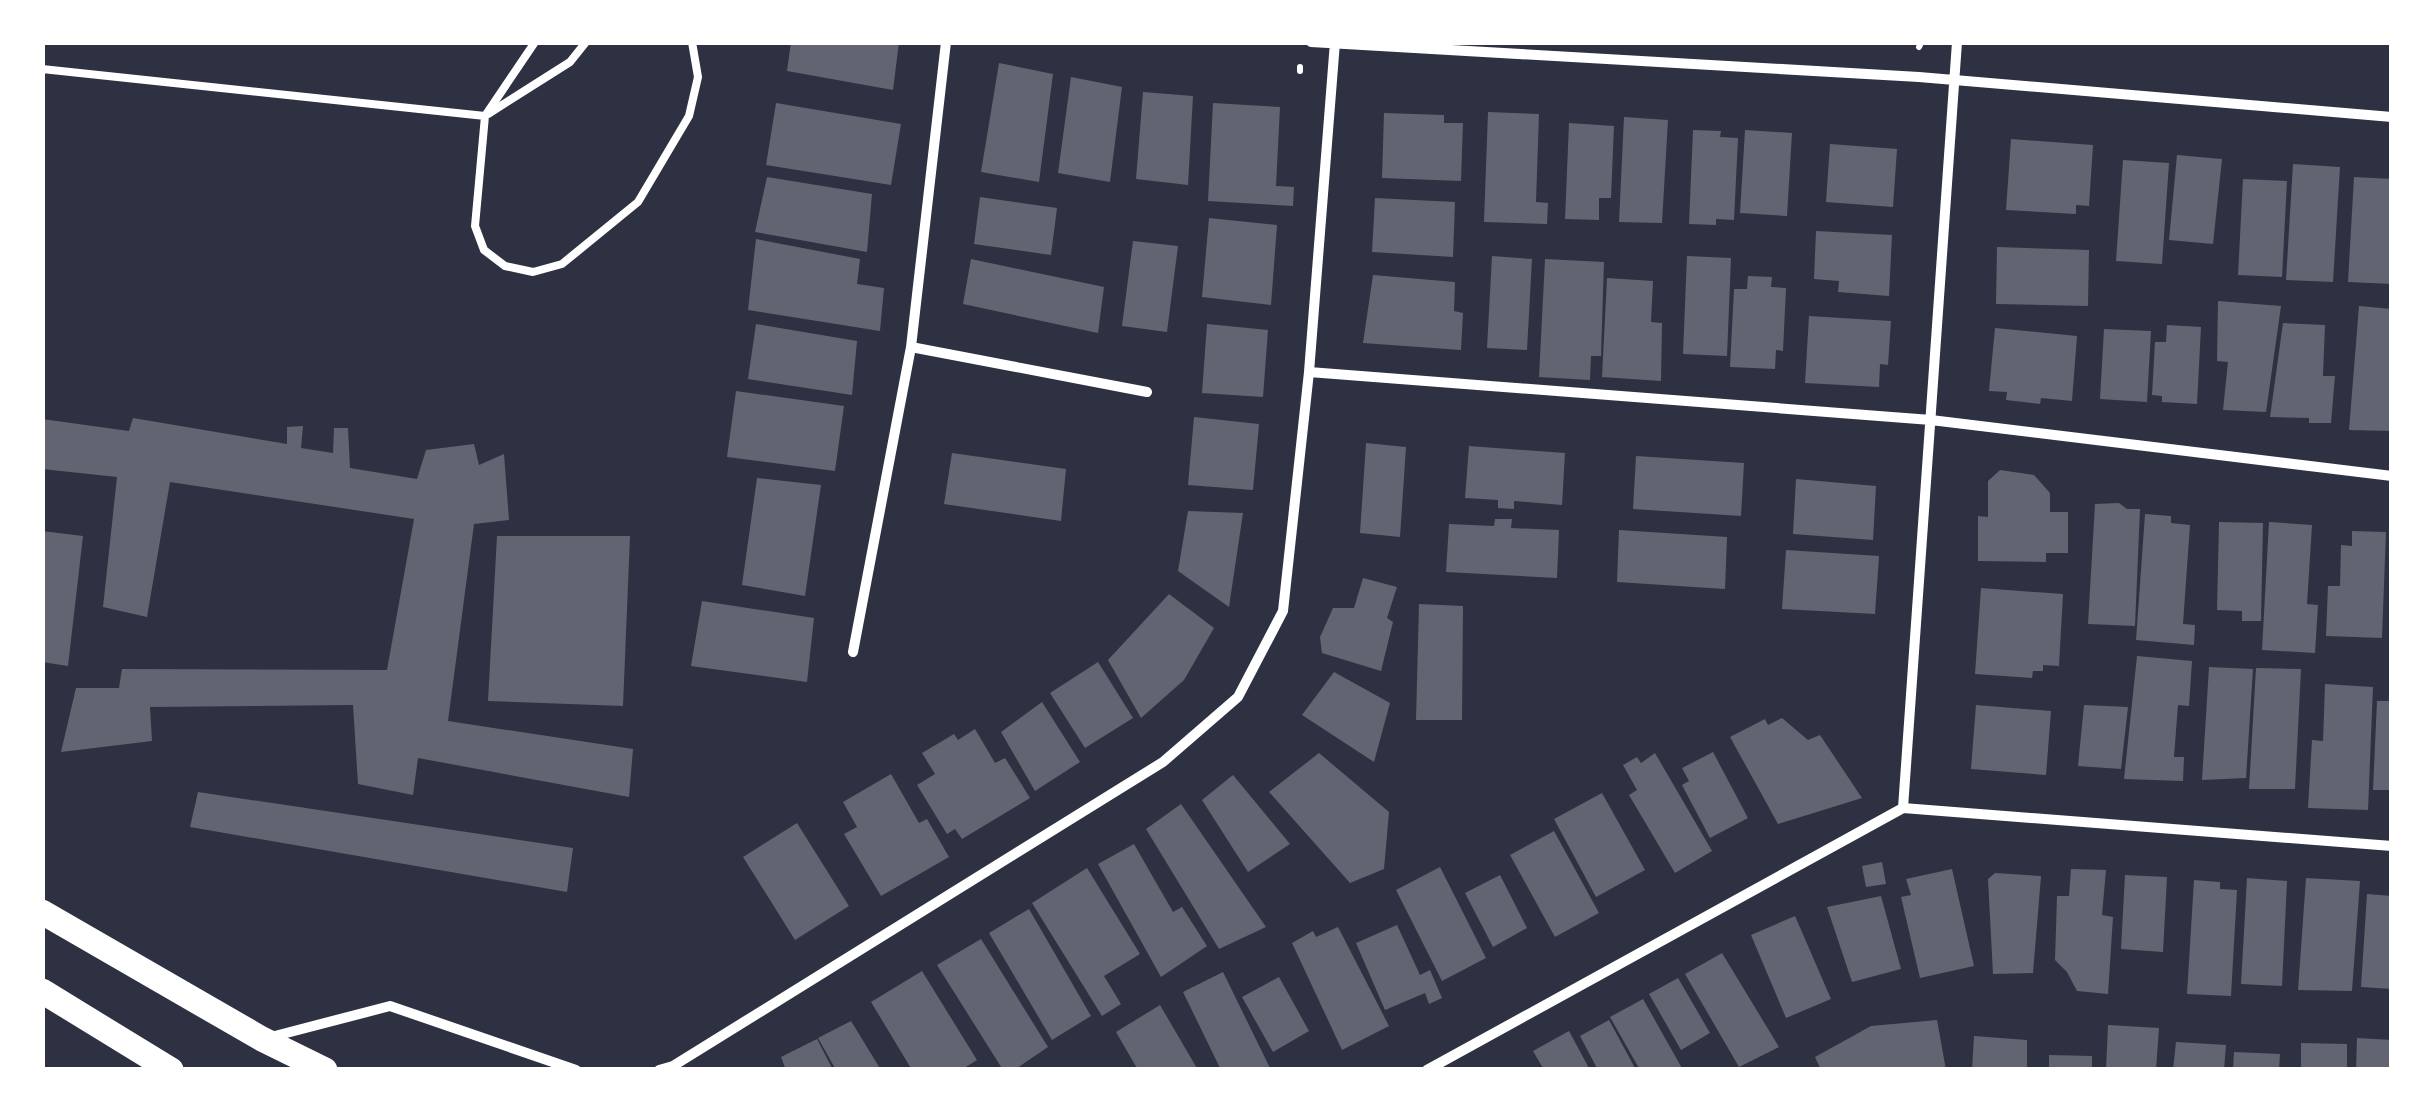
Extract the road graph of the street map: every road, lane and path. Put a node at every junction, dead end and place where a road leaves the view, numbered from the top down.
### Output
1 (535, 42) edge
2 (586, 42) edge
3 (692, 42) edge
4 (946, 42) edge
5 (1310, 42) edge
6 (1957, 42) edge
7 (1334, 43) edge
8 (42, 68) edge
9 (1954, 79) junction
10 (484, 116) junction
11 (2392, 117) edge
12 (911, 347) junction
13 (1309, 372) junction
14 (1147, 392) dead end
15 (1931, 420) junction
16 (2392, 476) edge
17 (854, 652) dead end
18 (1903, 808) junction
19 (2392, 846) edge
20 (42, 912) edge
21 (42, 991) edge
22 (262, 1039) junction
23 (171, 1070) edge
24 (325, 1070) edge
25 (576, 1070) edge
26 (659, 1070) edge
27 (1428, 1070) edge

1 - 10 lane
2 - 10 lane
3 - 10 lane
4 - 12 street
5 - 7 street
6 - 9 street
7 - 9 street
7 - 13 street
8 - 10 lane
9 - 11 street
9 - 15 street
12 - 14 street
12 - 17 street
13 - 15 street
13 - 26 street
15 - 16 street
15 - 18 street
18 - 19 street
18 - 27 street
20 - 22 main road
21 - 23 main road
22 - 24 main road
22 - 25 street

